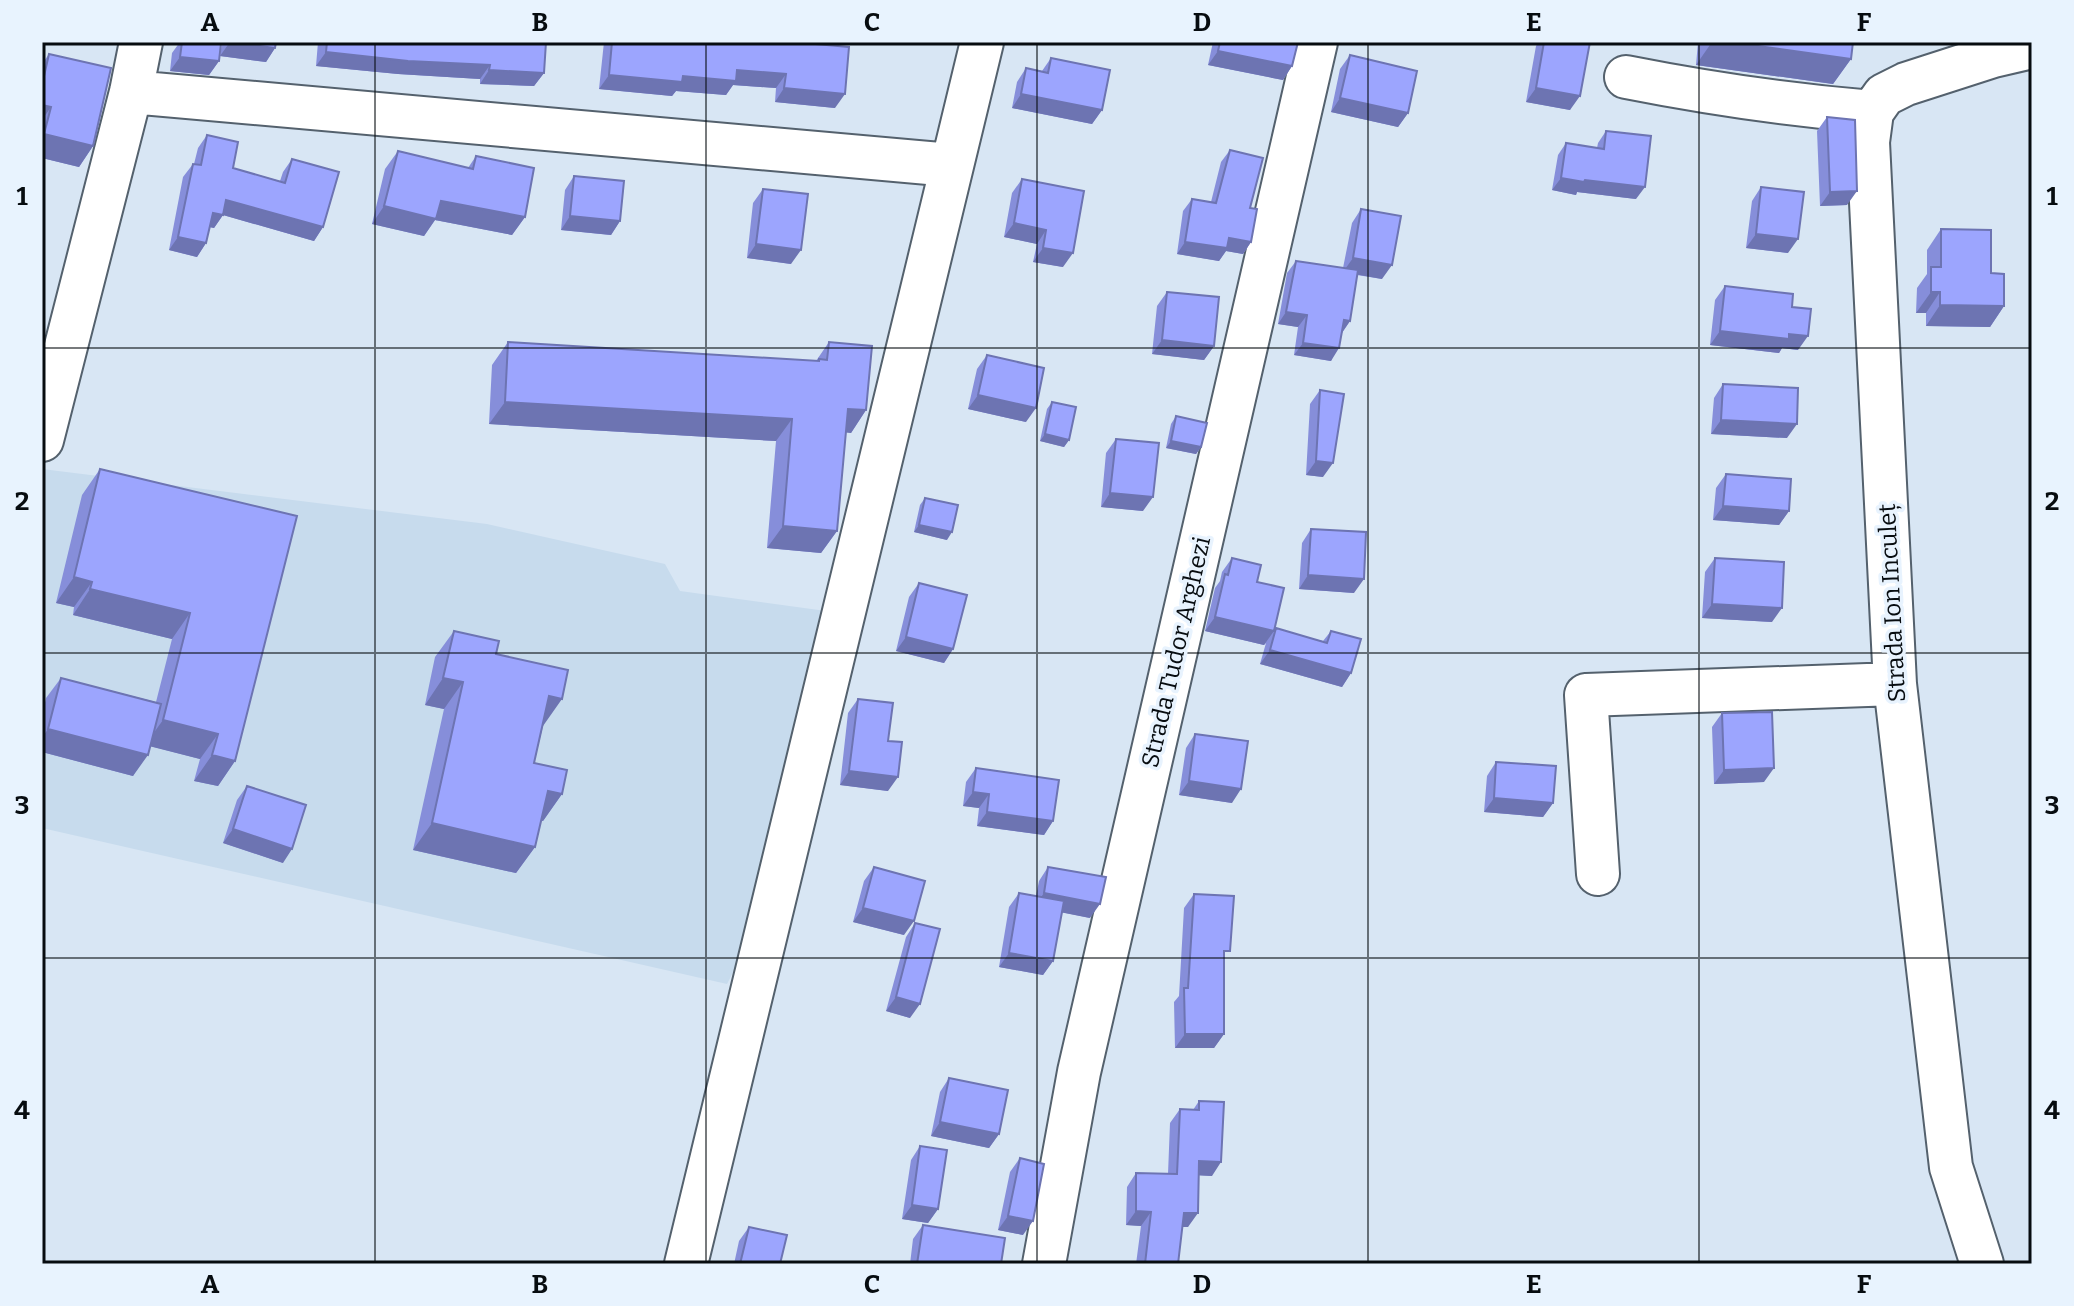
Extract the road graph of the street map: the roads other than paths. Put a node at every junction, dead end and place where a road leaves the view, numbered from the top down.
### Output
1 (141, 42) edge
2 (982, 42) edge
3 (1316, 42) edge
4 (2032, 47) edge
5 (1626, 77) dead end
6 (131, 92) junction
7 (1872, 112) junction
8 (951, 165) junction
9 (42, 440) edge
10 (1895, 684) junction
11 (1598, 874) dead end
12 (686, 1264) edge
13 (1044, 1264) edge
14 (1982, 1264) edge

1 - 6 street
2 - 8 street
3 - 13 street, Strada Tudor Arghezi
4 - 7 street
5 - 7 street
6 - 8 street
6 - 9 street
7 - 10 street, Strada Ion Inculeț
8 - 12 street
10 - 11 street
10 - 14 street, Strada Ion Inculeț

